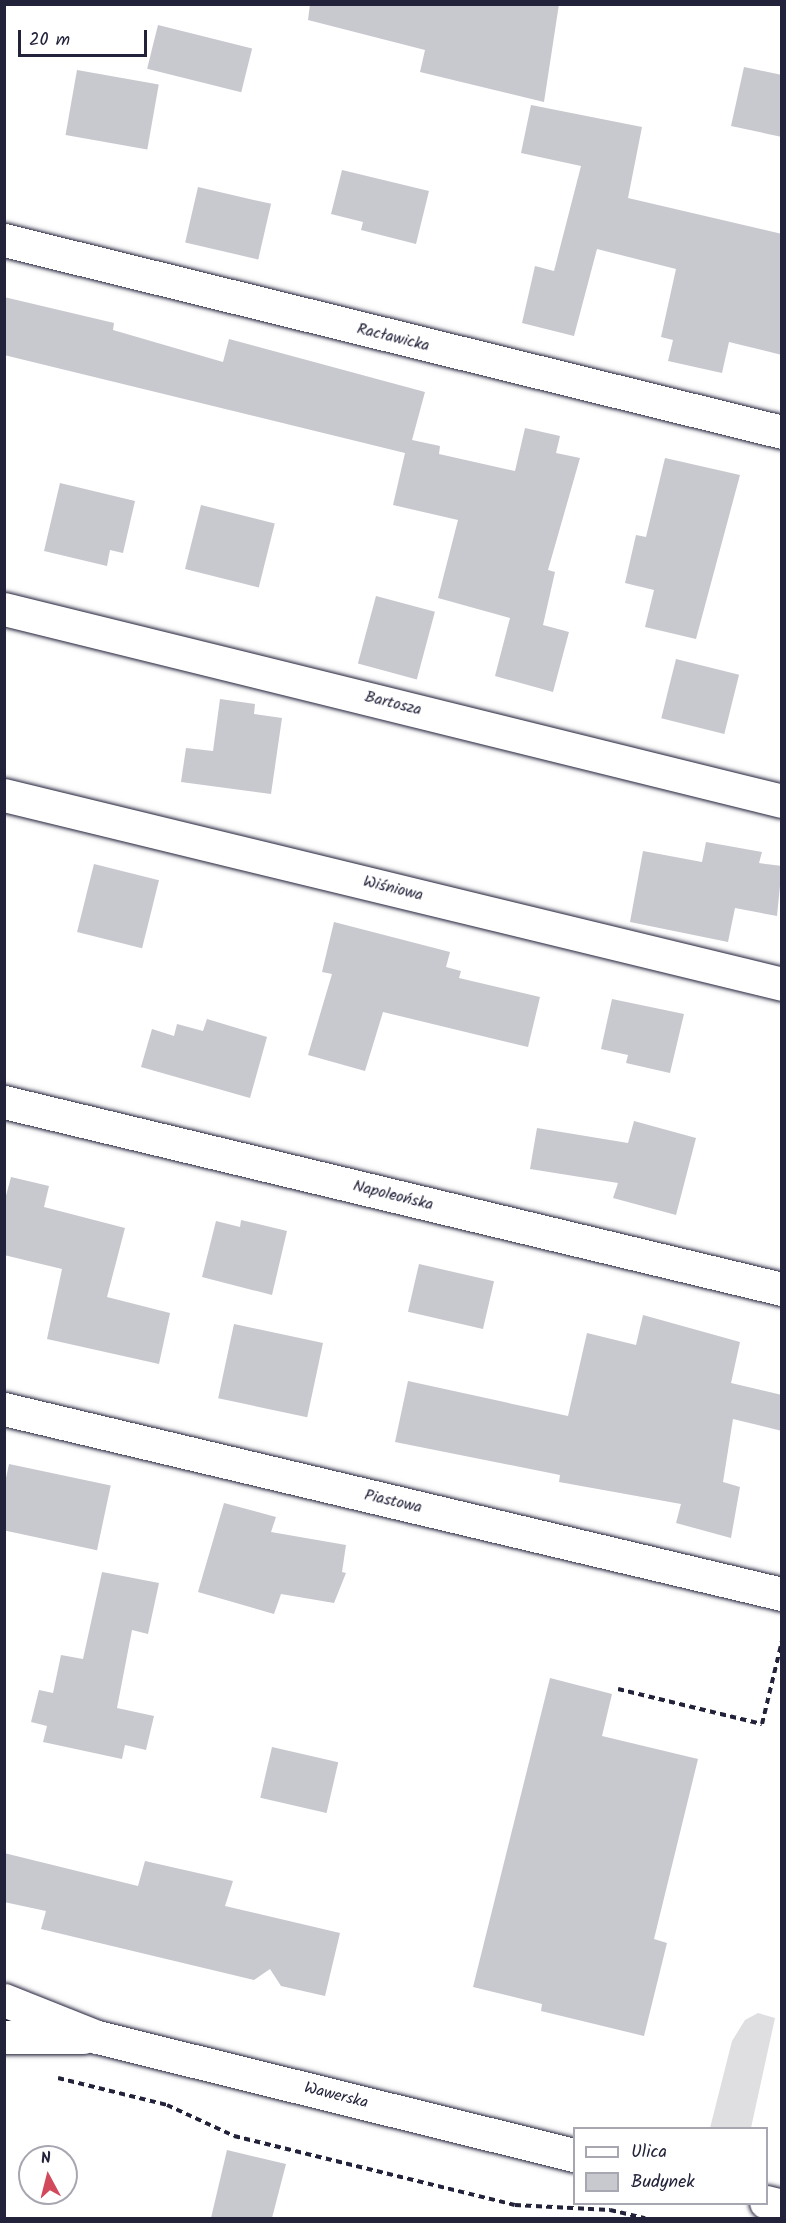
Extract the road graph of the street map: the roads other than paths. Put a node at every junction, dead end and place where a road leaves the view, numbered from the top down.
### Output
1 (4, 240) edge
2 (782, 432) edge
3 (4, 609) edge
4 (4, 795) edge
5 (782, 801) edge
6 (782, 984) edge
7 (4, 1102) edge
8 (782, 1289) edge
9 (4, 1409) edge
10 (782, 1594) edge
11 (4, 2000) edge
12 (4, 2037) edge
13 (97, 2037) junction
14 (573, 2155) edge

1 - 2 street, Racławicka
3 - 5 street, Bartosza
4 - 6 street, Wiśniowa
7 - 8 street, Napoleońska
9 - 10 street, Piastowa
11 - 13 street, Wawerska
12 - 13 street, Wawerska
13 - 14 street, Wawerska

